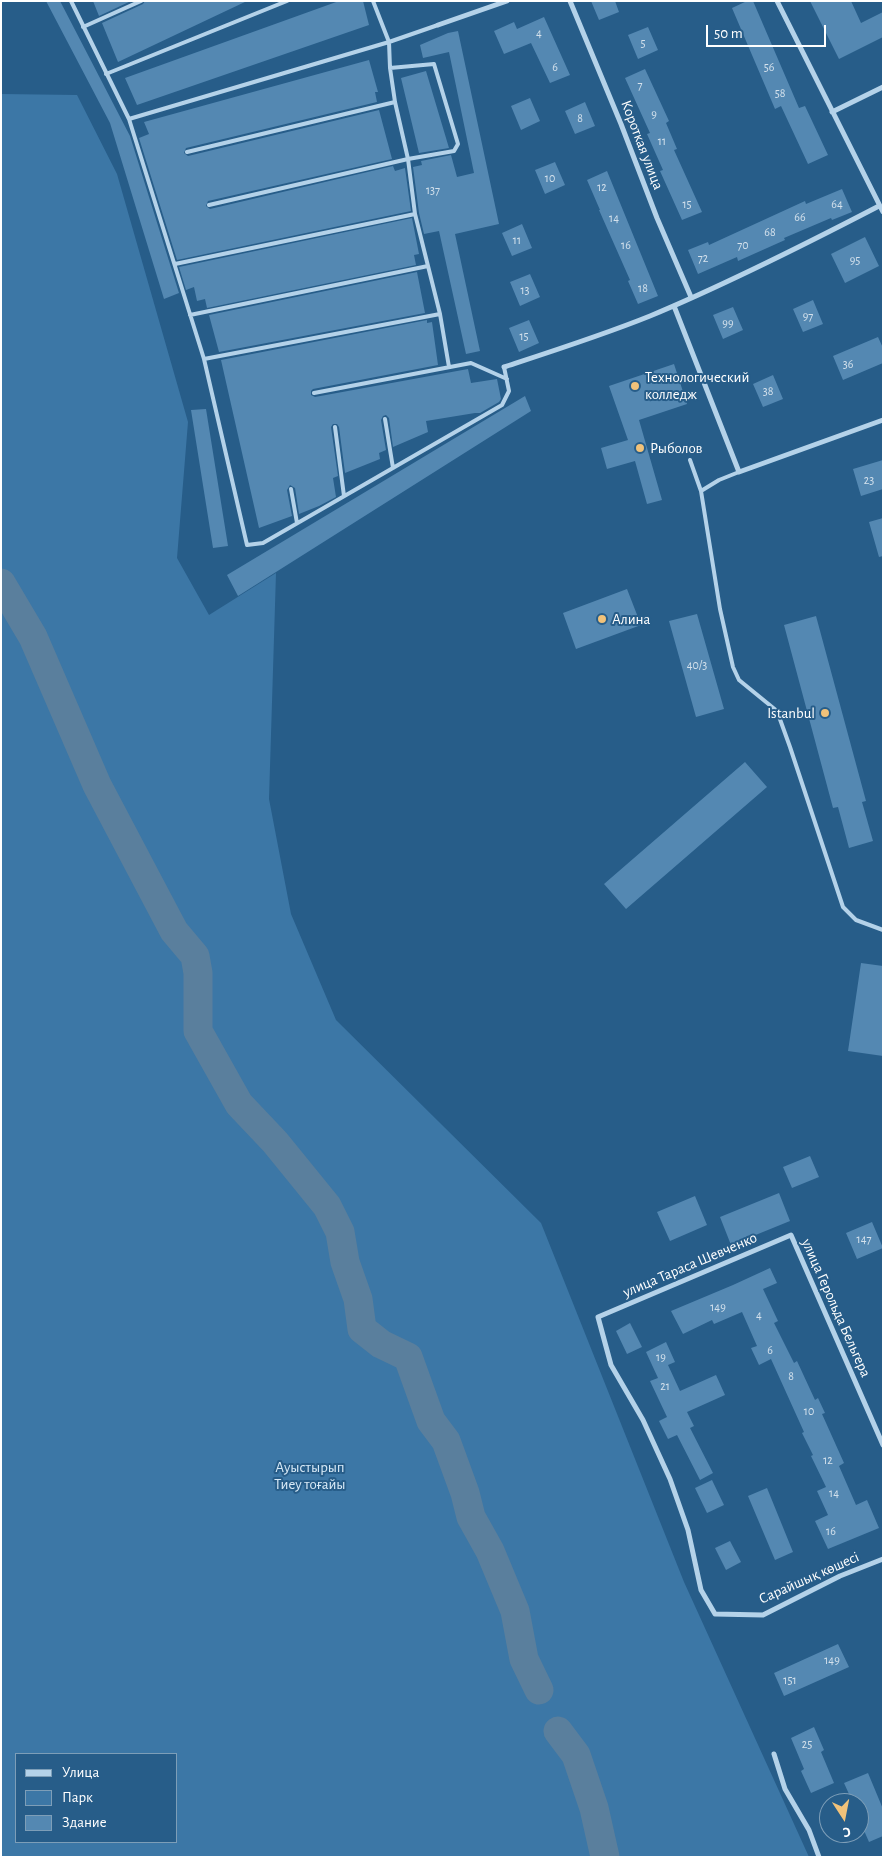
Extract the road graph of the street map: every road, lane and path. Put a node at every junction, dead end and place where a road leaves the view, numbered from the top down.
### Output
1 (71, 1) edge
2 (141, 1) edge
3 (287, 1) edge
4 (373, 1) edge
5 (507, 1) edge
6 (570, 1) edge
7 (777, 1) edge
8 (438, 25) joint
9 (83, 28) junction
10 (389, 42) junction
11 (390, 68) junction
12 (106, 74) junction
13 (883, 87) edge
14 (395, 102) junction
15 (832, 112) junction
16 (129, 119) junction
17 (187, 152) dead end
18 (408, 159) junction
19 (209, 205) dead end
20 (879, 206) junction
21 (883, 212) edge
22 (415, 214) junction
23 (175, 264) junction
24 (428, 266) junction
25 (691, 297) junction
26 (674, 306) junction
27 (440, 314) junction
28 (190, 315) junction
29 (204, 359) junction
30 (449, 367) junction
31 (504, 367) joint
32 (507, 379) junction
33 (314, 393) dead end
34 (385, 419) dead end
35 (883, 420) edge
36 (335, 428) dead end
37 (690, 460) dead end
38 (393, 468) junction
39 (738, 472) junction
40 (291, 489) dead end
41 (701, 492) junction
42 (344, 496) junction
43 (297, 523) junction
44 (883, 930) edge
45 (791, 1235) joint
46 (883, 1445) edge
47 (883, 1559) edge
48 (714, 1614) joint
49 (774, 1754) dead end
50 (819, 1857) edge

1 - 9 lane
2 - 9 lane
3 - 12 lane
4 - 10 lane
5 - 8 street
6 - 25 street, Короткая улица
7 - 15 street
8 - 10 lane
9 - 12 lane
10 - 11 lane
10 - 16 lane
11 - 14 lane
11 - 18 lane
12 - 16 lane
13 - 15 street
14 - 17 lane
14 - 18 lane
15 - 20 street
16 - 23 lane
18 - 19 lane
18 - 22 lane
20 - 21 street
20 - 25 street
22 - 23 lane
22 - 24 lane
23 - 28 lane
24 - 27 lane
24 - 28 lane
25 - 26 street
26 - 31 street
26 - 39 street
27 - 29 lane
27 - 30 lane
28 - 29 lane
29 - 43 lane
30 - 32 lane
30 - 33 lane
31 - 32 lane
32 - 38 lane
34 - 38 lane
35 - 39 street
36 - 42 lane
37 - 41 lane
38 - 42 lane
39 - 41 lane
40 - 43 lane
41 - 44 lane
42 - 43 lane
45 - 46 street, улица Герольда Бельгера
45 - 48 street, улица Тараса Шевченко
47 - 48 street, Сарайшық көшесі
49 - 50 street

